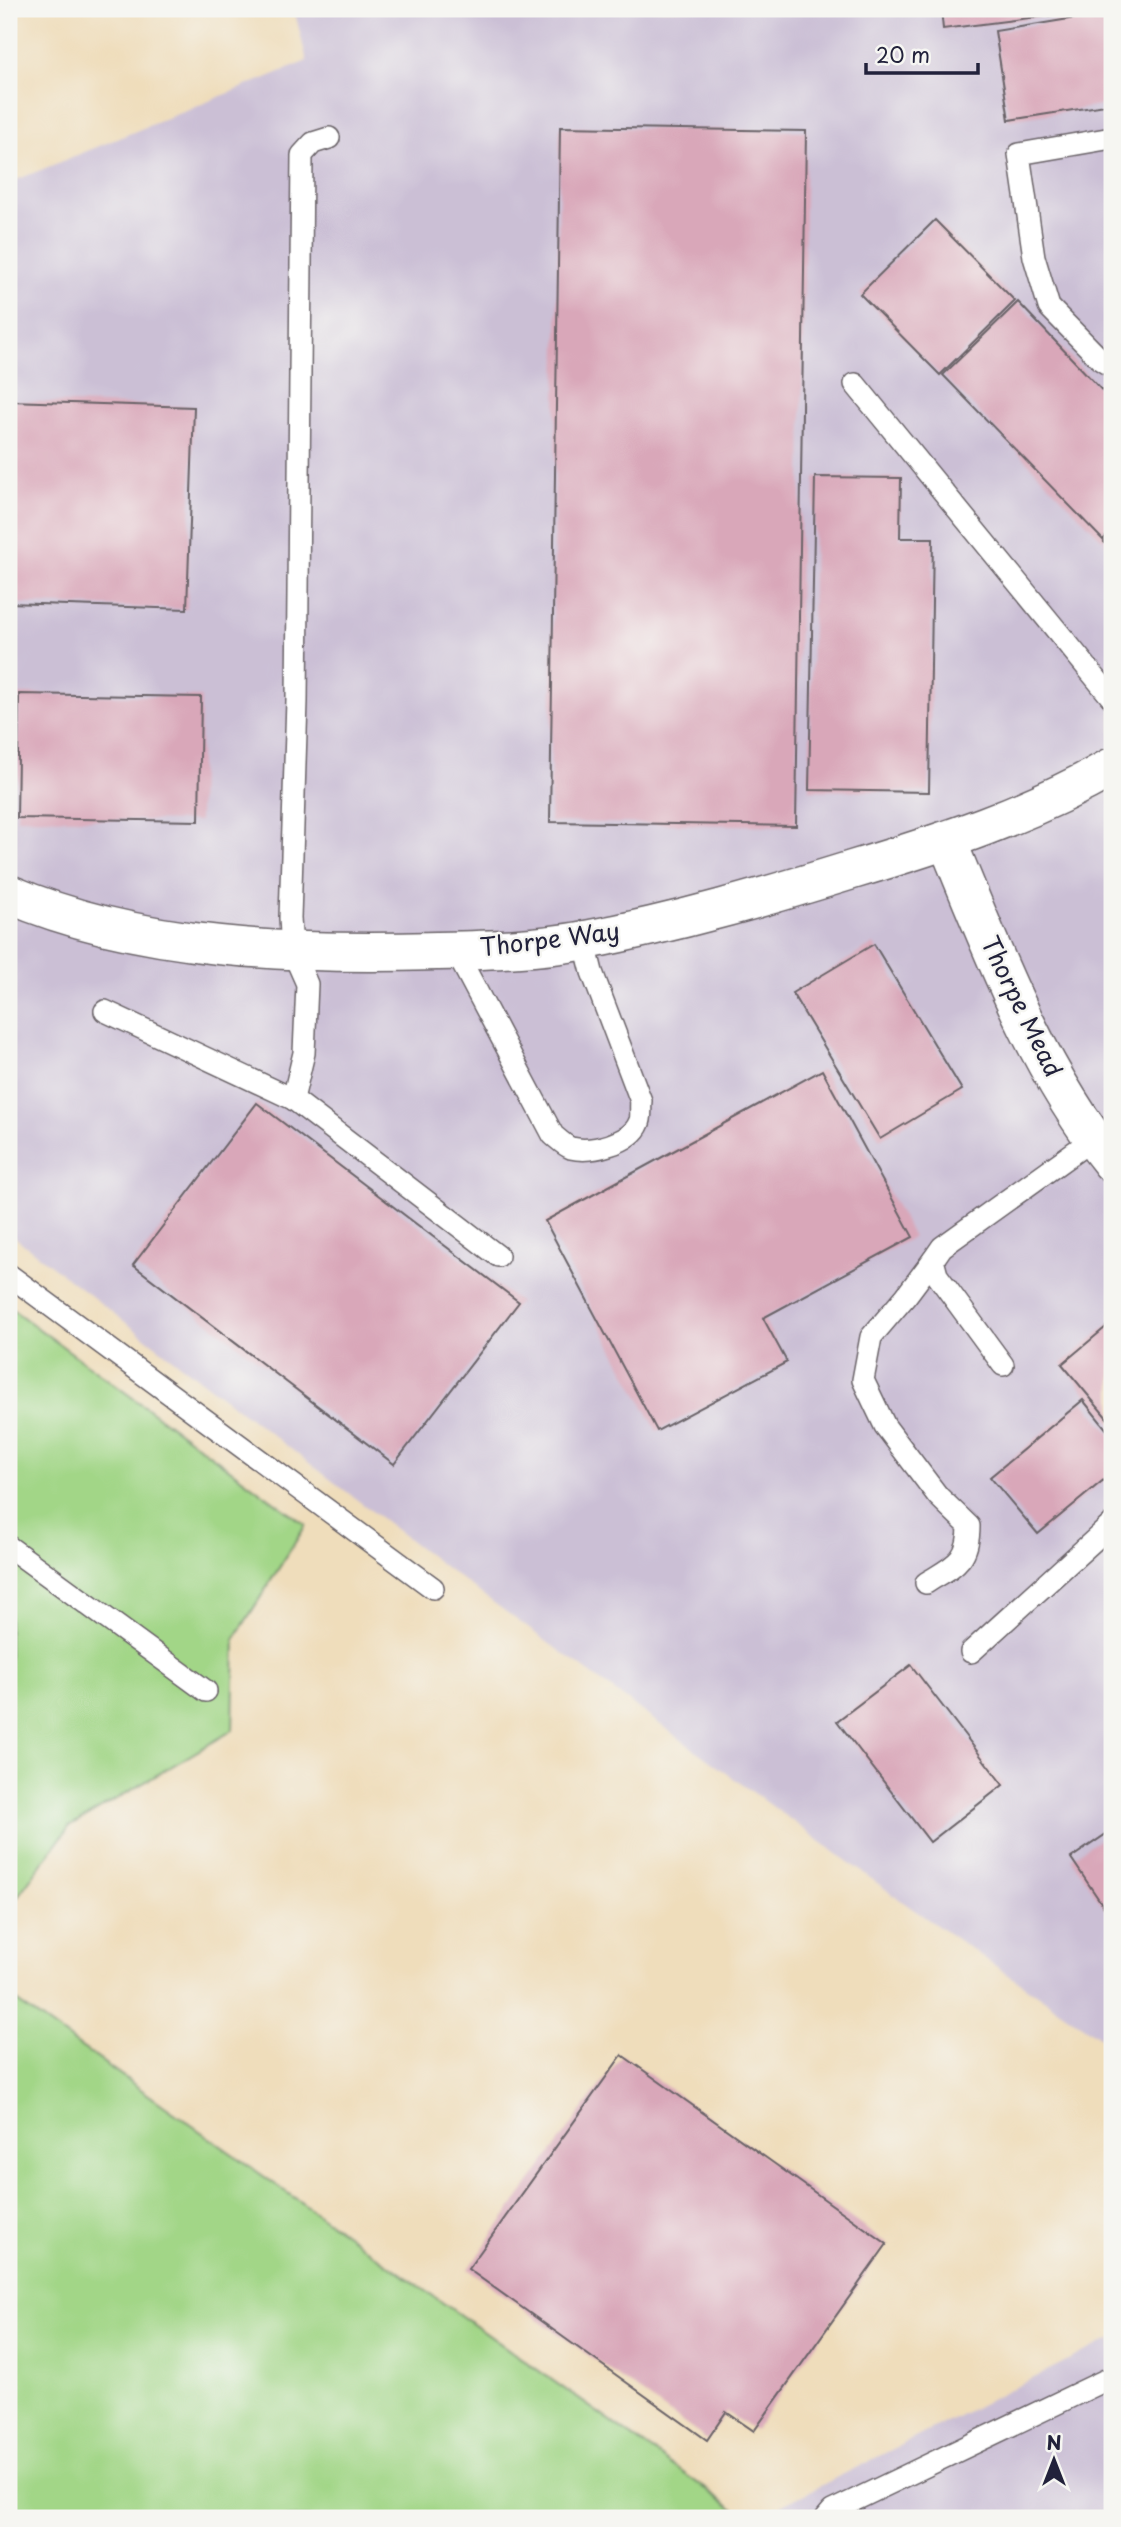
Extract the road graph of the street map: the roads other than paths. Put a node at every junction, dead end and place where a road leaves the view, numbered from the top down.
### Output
1 (329, 138) dead end
2 (1112, 138) edge
3 (1112, 367) edge
4 (855, 384) dead end
5 (1112, 698) edge
6 (1112, 767) edge
7 (947, 841) junction
8 (9, 894) edge
9 (584, 940) junction
10 (292, 950) junction
11 (455, 950) junction
12 (105, 1011) dead end
13 (293, 1099) junction
14 (1106, 1150) edge
15 (498, 1256) dead end
16 (933, 1260) junction
17 (9, 1275) edge
18 (1003, 1365) dead end
19 (1112, 1524) edge
20 (9, 1547) edge
21 (926, 1583) dead end
22 (433, 1588) dead end
23 (971, 1652) dead end
24 (206, 1691) dead end
25 (1112, 2377) edge
26 (826, 2518) edge

1 - 10 lane
2 - 3 lane
4 - 5 lane
6 - 7 street, Thorpe Way
7 - 9 street, Thorpe Way
7 - 14 street, Thorpe Mead
8 - 10 street, Thorpe Way
9 - 11 street, Thorpe Way
9 - 11 lane
10 - 11 street, Thorpe Way
10 - 13 lane
12 - 13 lane
13 - 15 lane
14 - 16 lane
16 - 18 lane
16 - 21 lane
17 - 22 lane
19 - 23 lane
20 - 24 lane
25 - 26 lane

